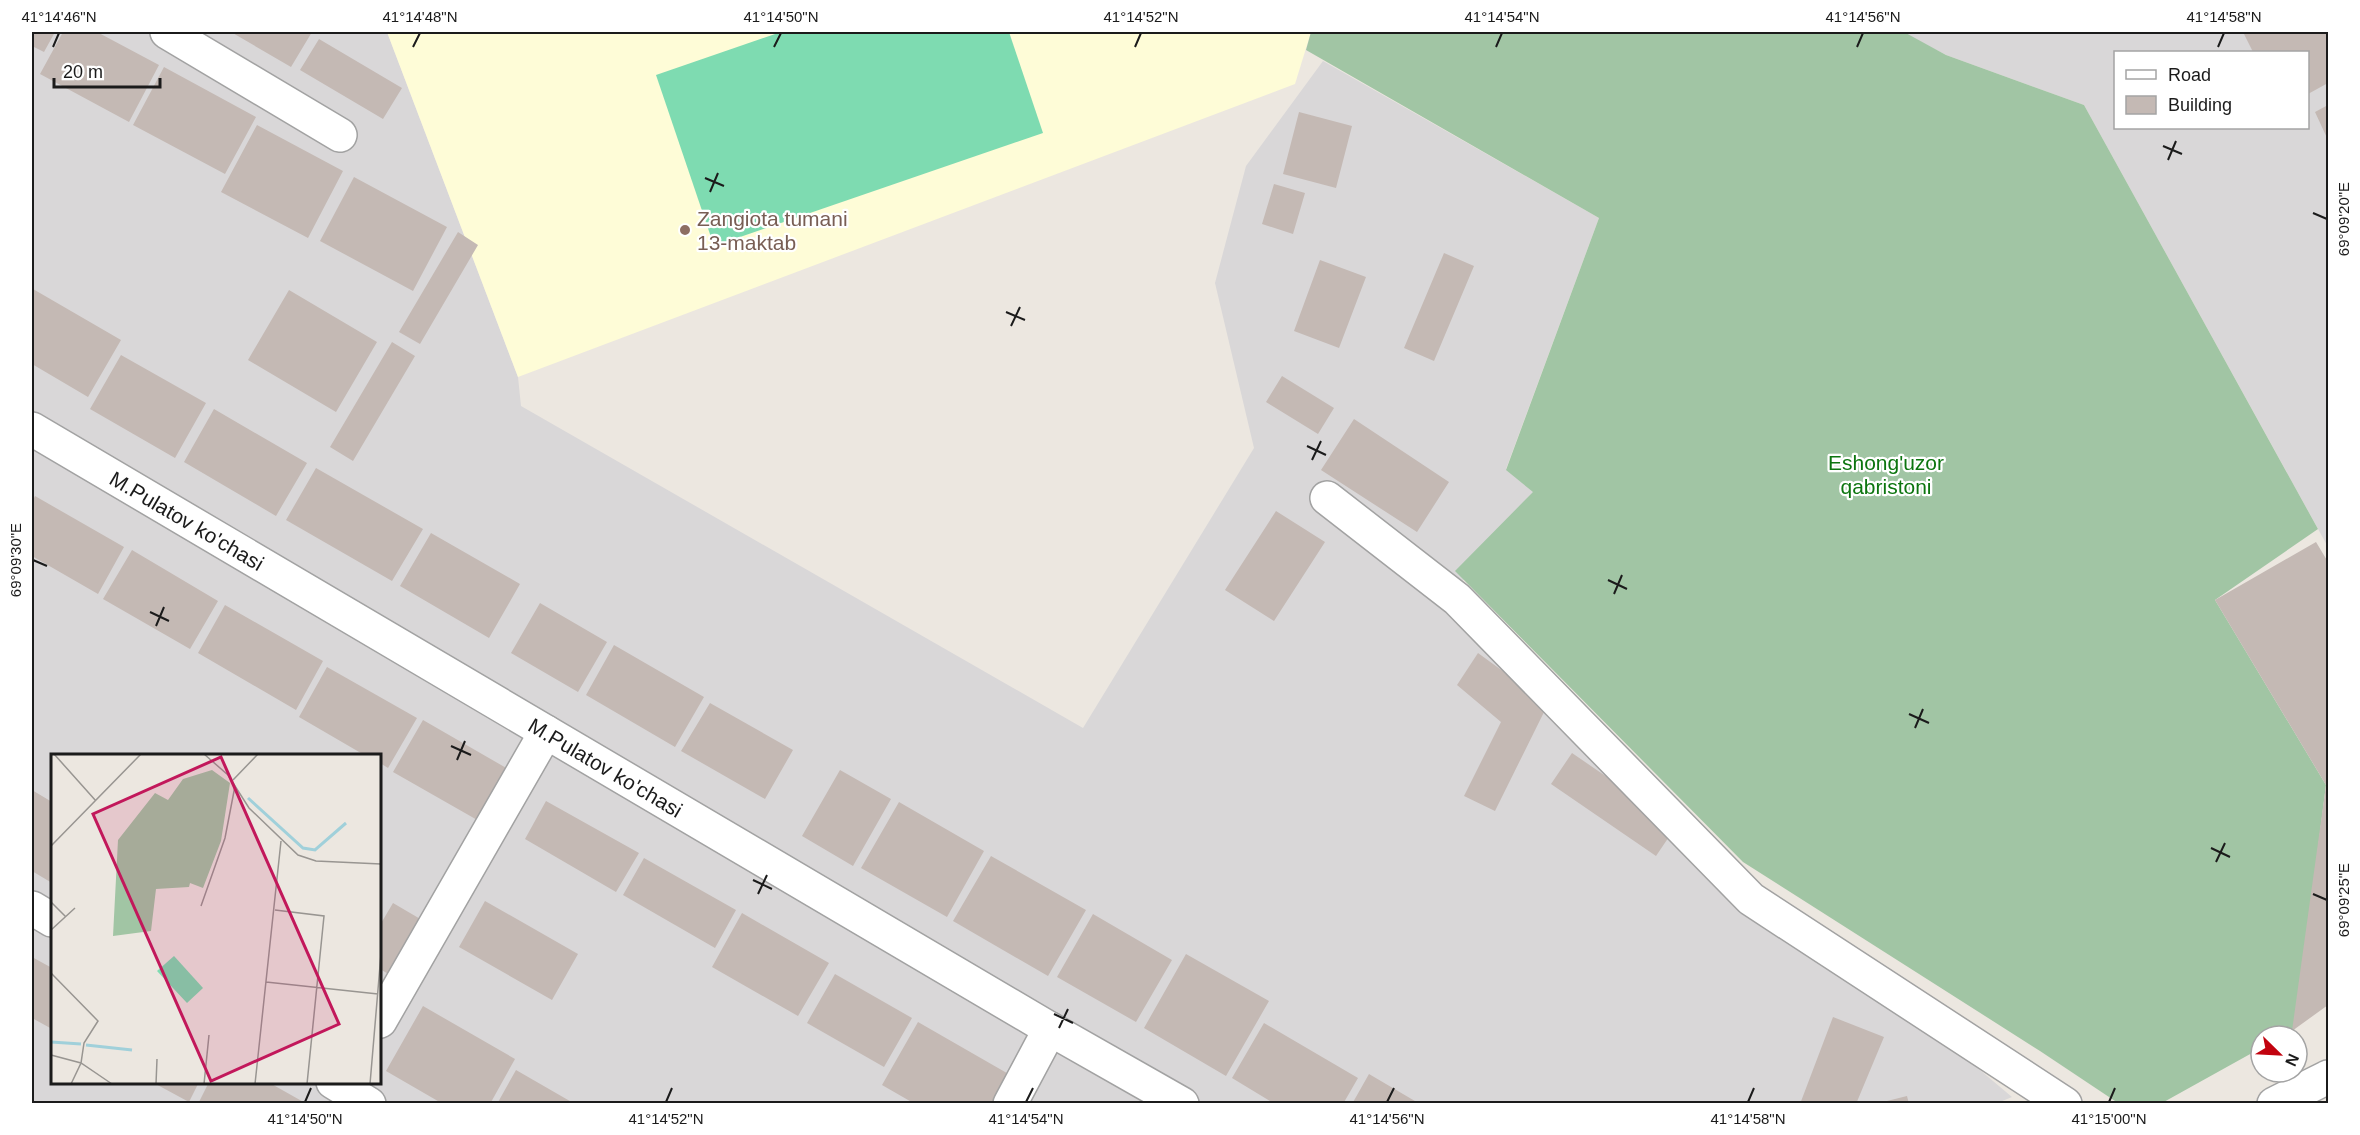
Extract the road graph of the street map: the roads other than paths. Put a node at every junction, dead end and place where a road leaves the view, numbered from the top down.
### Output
1 (167, 32) edge
2 (340, 135) dead end
3 (32, 429) edge
4 (1327, 498) dead end
5 (546, 732) junction
6 (32, 908) edge
7 (51, 919) edge
8 (381, 1019) edge
9 (1050, 1029) junction
10 (2328, 1077) edge
11 (338, 1089) edge
12 (369, 1104) edge
13 (1010, 1104) edge
14 (1182, 1104) edge
15 (2065, 1104) edge
16 (2274, 1104) edge

1 - 2 street
3 - 5 street, M.Pulatov ko'chasi
4 - 15 street
5 - 8 street
5 - 9 street, M.Pulatov ko'chasi
6 - 7 street
9 - 13 street
9 - 14 street, M.Pulatov ko'chasi
10 - 16 street
11 - 12 street

